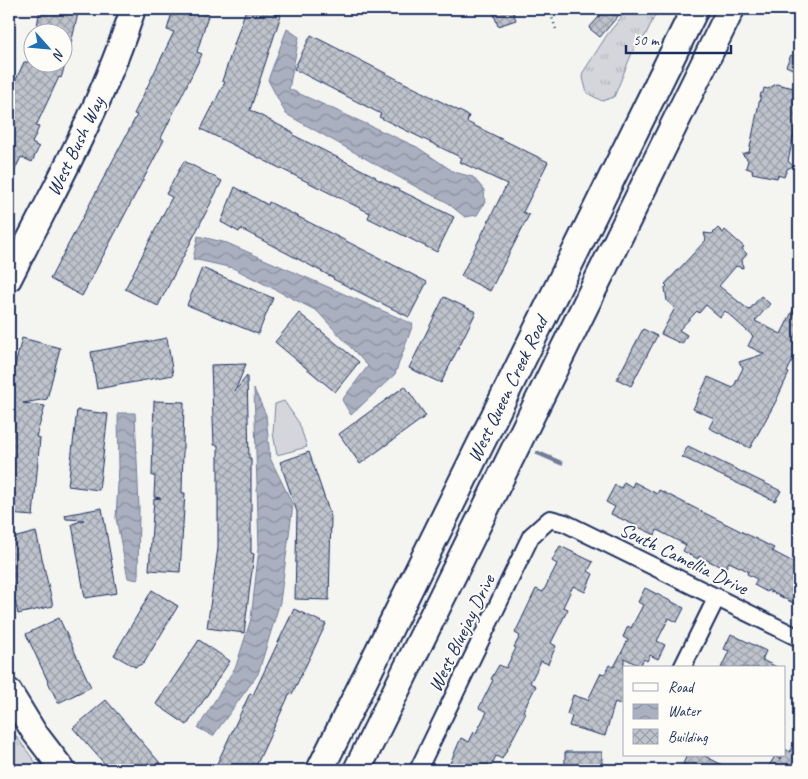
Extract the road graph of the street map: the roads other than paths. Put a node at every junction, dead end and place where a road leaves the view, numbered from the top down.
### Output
1 (133, 9) edge
2 (695, 9) edge
3 (732, 9) edge
4 (9, 279) edge
5 (550, 519) joint
6 (717, 597) junction
7 (799, 638) edge
8 (683, 666) edge
9 (9, 691) edge
10 (63, 770) edge
11 (320, 770) edge
12 (357, 770) edge
13 (418, 770) edge

1 - 4 street, West Bush Way
2 - 11 main road, West Queen Creek Road
3 - 12 main road, West Queen Creek Road
5 - 6 street, South Camellia Drive
5 - 13 street, West Bluejay Drive
6 - 7 street, South Camellia Drive
6 - 8 street
9 - 10 street

